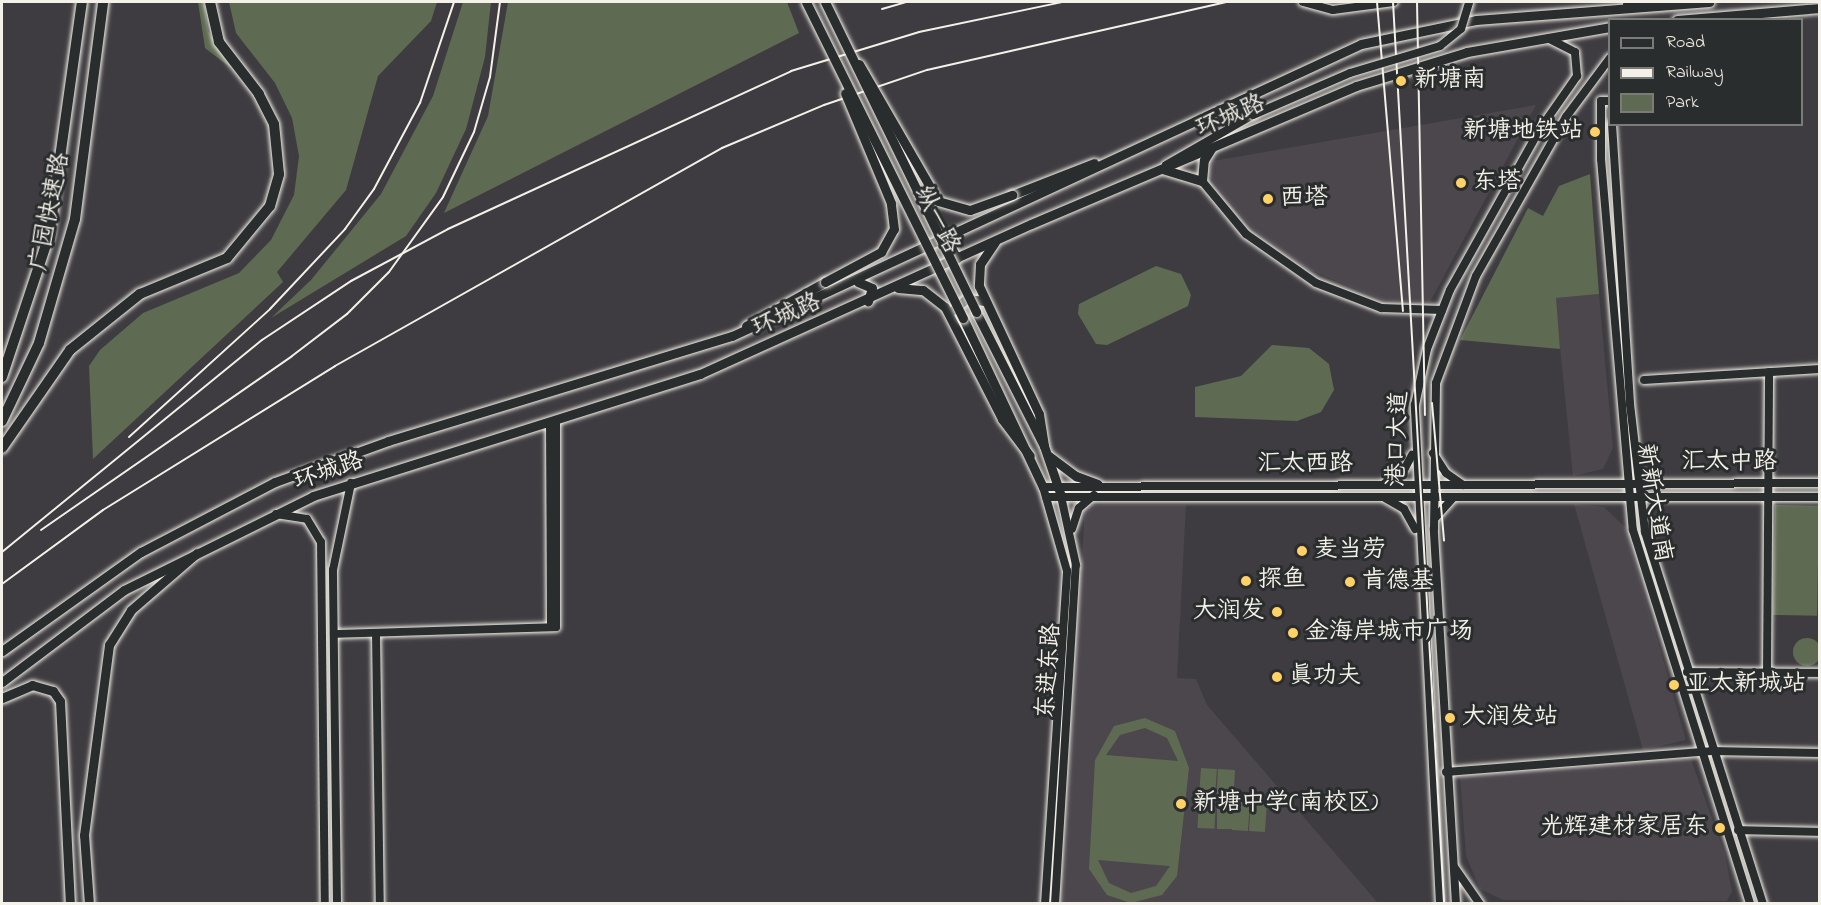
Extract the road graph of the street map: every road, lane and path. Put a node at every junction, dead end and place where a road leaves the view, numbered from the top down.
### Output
1 (82, 2) edge
2 (103, 2) edge
3 (210, 2) edge
4 (806, 2) edge
5 (825, 2) edge
6 (1303, 2) edge
7 (1393, 2) edge
8 (1469, 2) edge
9 (1643, 2) edge
10 (1709, 2) edge
11 (1820, 8) edge
12 (1603, 10) junction
13 (1701, 18) edge
14 (1608, 27) edge
15 (1543, 37) junction
16 (844, 44) junction
17 (1608, 61) edge
18 (834, 62) junction
19 (1608, 101) edge
20 (1552, 109) junction
21 (1566, 117) junction
22 (1612, 126) edge
23 (1213, 146) junction
24 (1117, 157) junction
25 (1165, 165) junction
26 (1154, 170) junction
27 (1202, 181) junction
28 (946, 240) junction
29 (995, 241) junction
30 (957, 259) junction
31 (857, 282) junction
32 (892, 289) junction
33 (868, 301) junction
34 (984, 302) junction
35 (1442, 310) junction
36 (951, 317) junction
37 (732, 336) junction
38 (1820, 369) edge
39 (1768, 372) junction
40 (2, 377) edge
41 (1644, 380) dead end
42 (2, 421) edge
43 (553, 423) junction
44 (2, 448) edge
45 (1413, 450) junction
46 (1431, 450) junction
47 (1045, 451) junction
48 (1030, 456) junction
49 (1627, 482) junction
50 (1638, 482) junction
51 (351, 483) junction
52 (1768, 483) junction
53 (1820, 483) edge
54 (1098, 484) junction
55 (1343, 485) junction
56 (1432, 485) junction
57 (1464, 485) junction
58 (1058, 486) junction
59 (1379, 486) junction
60 (1415, 486) junction
61 (1042, 487) junction
62 (1094, 495) junction
63 (1047, 496) junction
64 (1061, 496) junction
65 (1344, 496) junction
66 (1377, 496) junction
67 (1416, 496) junction
68 (1432, 496) junction
69 (1456, 496) junction
70 (1629, 496) junction
71 (1640, 496) junction
72 (1768, 497) junction
73 (1820, 497) edge
74 (271, 514) junction
75 (1434, 529) junction
76 (1071, 533) junction
77 (1418, 535) junction
78 (205, 546) junction
79 (376, 633) junction
80 (334, 634) junction
81 (2, 651) edge
82 (1687, 672) junction
83 (1767, 672) junction
84 (1820, 673) edge
85 (2, 682) edge
86 (2, 698) edge
87 (1711, 751) junction
88 (1701, 752) junction
89 (1820, 753) edge
90 (1446, 772) junction
91 (1738, 830) junction
92 (1820, 832) edge
93 (1452, 862) junction
94 (70, 903) edge
95 (89, 903) edge
96 (325, 903) edge
97 (337, 903) edge
98 (380, 903) edge
99 (1045, 903) edge
100 (1055, 903) edge
101 (1440, 903) edge
102 (1456, 903) edge
103 (1480, 903) edge
104 (1750, 903) edge
105 (1763, 903) edge

1 - 40 highway, 广园快速路
2 - 42 highway, 广园快速路
3 - 44 highway
4 - 18 main road, 纵一路, bridge
5 - 16 main road, 纵一路, bridge
6 - 7 street
8 - 25 street, bridge
9 - 12 street
10 - 12 main road, 环城路
11 - 13 main road
12 - 24 main road, 环城路
14 - 15 main road, 环城路
15 - 20 street, 港口大道
15 - 23 main road, 环城路
16 - 24 main road, bridge
16 - 47 main road, 纵一路, bridge
17 - 21 street, 港口大道
18 - 37 main road, bridge
18 - 48 main road, 纵一路, bridge
19 - 49 street, 新新大道南
20 - 21 street
20 - 35 street, 港口大道
21 - 46 street, 港口大道
22 - 50 street, 新新大道南
23 - 25 main road, 环城路
23 - 27 main road
24 - 28 main road, 环城路
25 - 26 main road, 环城路
26 - 27 main road
26 - 29 main road, 环城路
27 - 35 street
28 - 30 main road
28 - 31 main road, 环城路
29 - 30 main road, 环城路
29 - 34 main road
30 - 32 main road, 环城路
31 - 33 main road
31 - 37 main road, 环城路
32 - 33 main road, 环城路
32 - 36 main road
33 - 43 main road, 环城路
34 - 36 main road
34 - 47 main road
35 - 45 street, 港口大道
36 - 48 main road
37 - 81 main road
38 - 39 street
39 - 41 street
39 - 52 street
43 - 51 main road, 环城路
43 - 79 street
45 - 59 street
45 - 60 street, 港口大道
46 - 56 street, 港口大道
46 - 57 street
47 - 54 main road
47 - 58 main road, 东进东路
48 - 61 main road, 东进东路
49 - 50 street, 汇太西路
49 - 57 street, 汇太西路
49 - 70 street, 新新大道南
50 - 52 street, 汇太中路
50 - 71 street, 新新大道南
51 - 74 main road, 环城路
51 - 80 street
52 - 53 street, 汇太中路
52 - 72 street
54 - 55 street, 汇太西路
54 - 58 street, 汇太西路
55 - 59 street, 汇太西路
55 - 65 street
56 - 57 street, 汇太西路
56 - 60 street, 汇太西路
56 - 68 street, 港口大道
58 - 61 street, 汇太西路
58 - 64 main road, 东进东路
59 - 60 street, 汇太西路
60 - 67 street, 港口大道
61 - 63 street, 东进东路
62 - 64 street, 汇太西路
62 - 65 street, 汇太西路
62 - 76 street
63 - 64 street, 汇太西路
63 - 99 street, 东进东路
64 - 76 street, 东进东路
65 - 66 street, 汇太西路
66 - 67 street, 汇太西路
66 - 77 street
67 - 68 street, 汇太西路
67 - 77 street, 港口大道
68 - 69 street, 汇太西路
68 - 75 street, 港口大道
69 - 70 street, 汇太西路
69 - 75 street
70 - 71 street, 汇太西路
70 - 88 street, 新新大道南
71 - 72 street, 汇太中路
71 - 82 street, 新新大道南
72 - 73 street, 汇太中路
72 - 83 street
74 - 78 main road, 环城路
74 - 96 street
75 - 90 street, 港口大道
76 - 100 street, 东进东路
77 - 101 street, 港口大道
78 - 85 main road, 环城路
78 - 95 main road
79 - 80 street
79 - 98 street
80 - 97 street
82 - 83 street
82 - 87 street, 新新大道南
83 - 84 street
86 - 94 main road
87 - 88 street
87 - 89 street
87 - 91 street, 新新大道南
88 - 90 street
88 - 104 street, 新新大道南
90 - 93 street, 港口大道
91 - 92 street
91 - 105 street, 新新大道南
93 - 102 street, 港口大道
93 - 103 street

